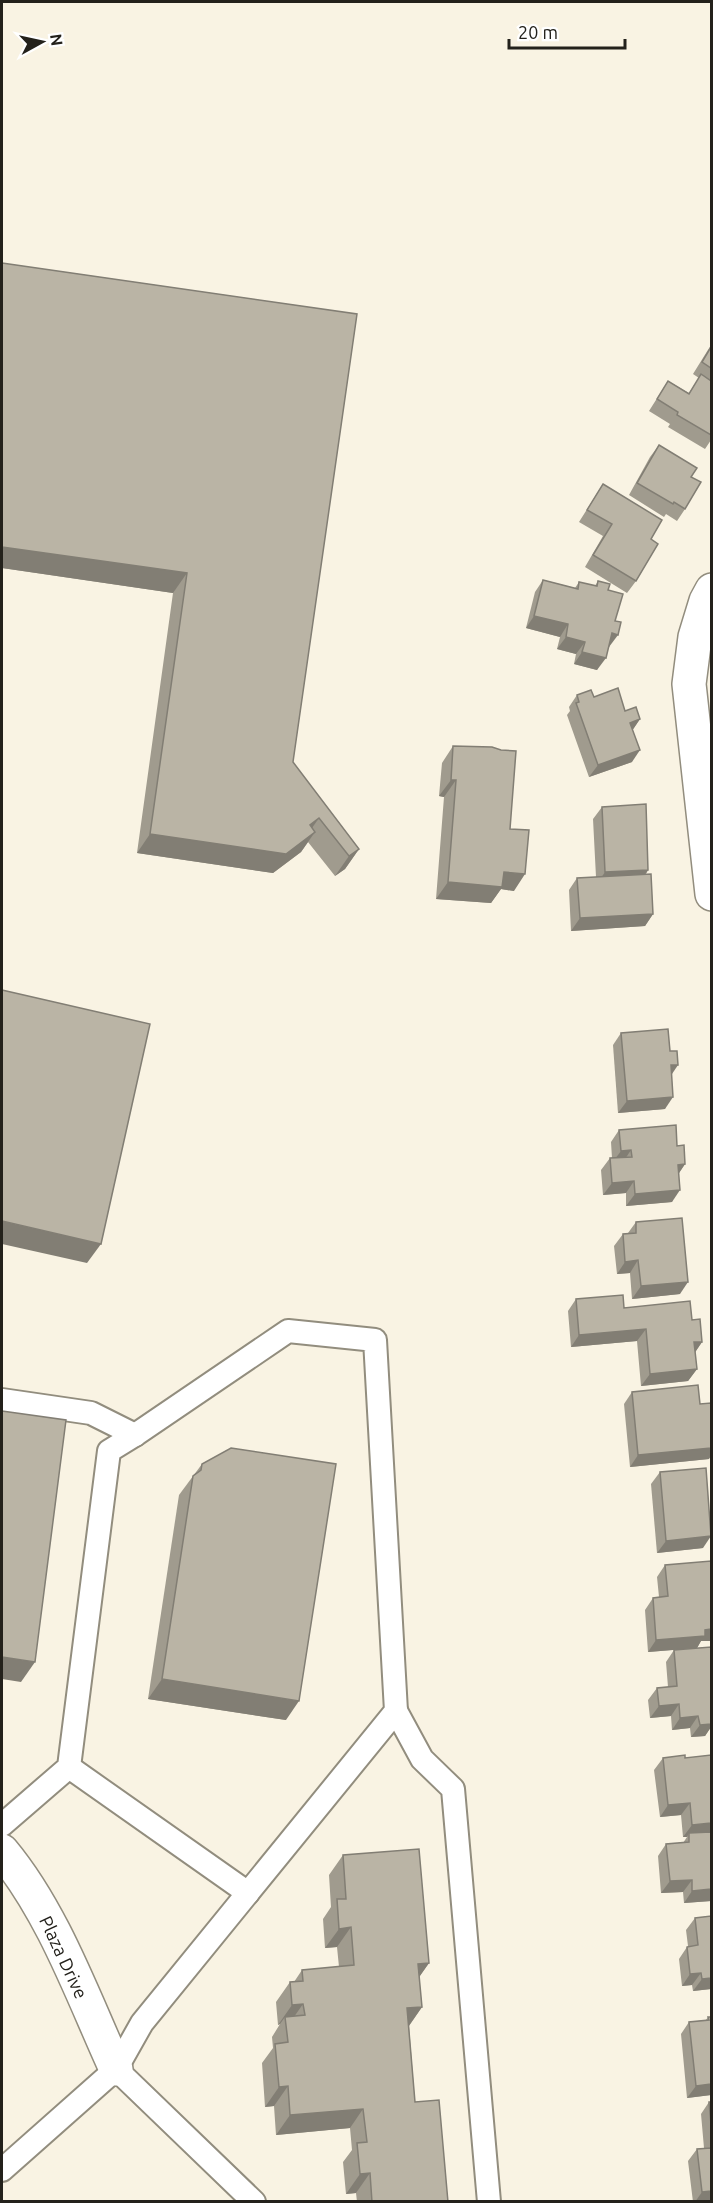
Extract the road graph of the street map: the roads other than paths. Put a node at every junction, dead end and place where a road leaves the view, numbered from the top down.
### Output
1 (711, 590) edge
2 (711, 894) edge
3 (2, 1400) edge
4 (135, 1435) junction
5 (396, 1711) junction
6 (69, 1767) junction
7 (2, 1825) edge
8 (2, 1851) edge
9 (248, 1893) junction
10 (116, 2069) junction
11 (2, 2170) edge
12 (254, 2202) edge
13 (489, 2202) edge

1 - 2 street
3 - 4 lane
4 - 5 lane
4 - 6 lane
5 - 9 lane
5 - 13 lane
6 - 7 lane
6 - 9 lane
8 - 10 street, Plaza Drive
9 - 10 lane
10 - 11 lane
10 - 12 lane

